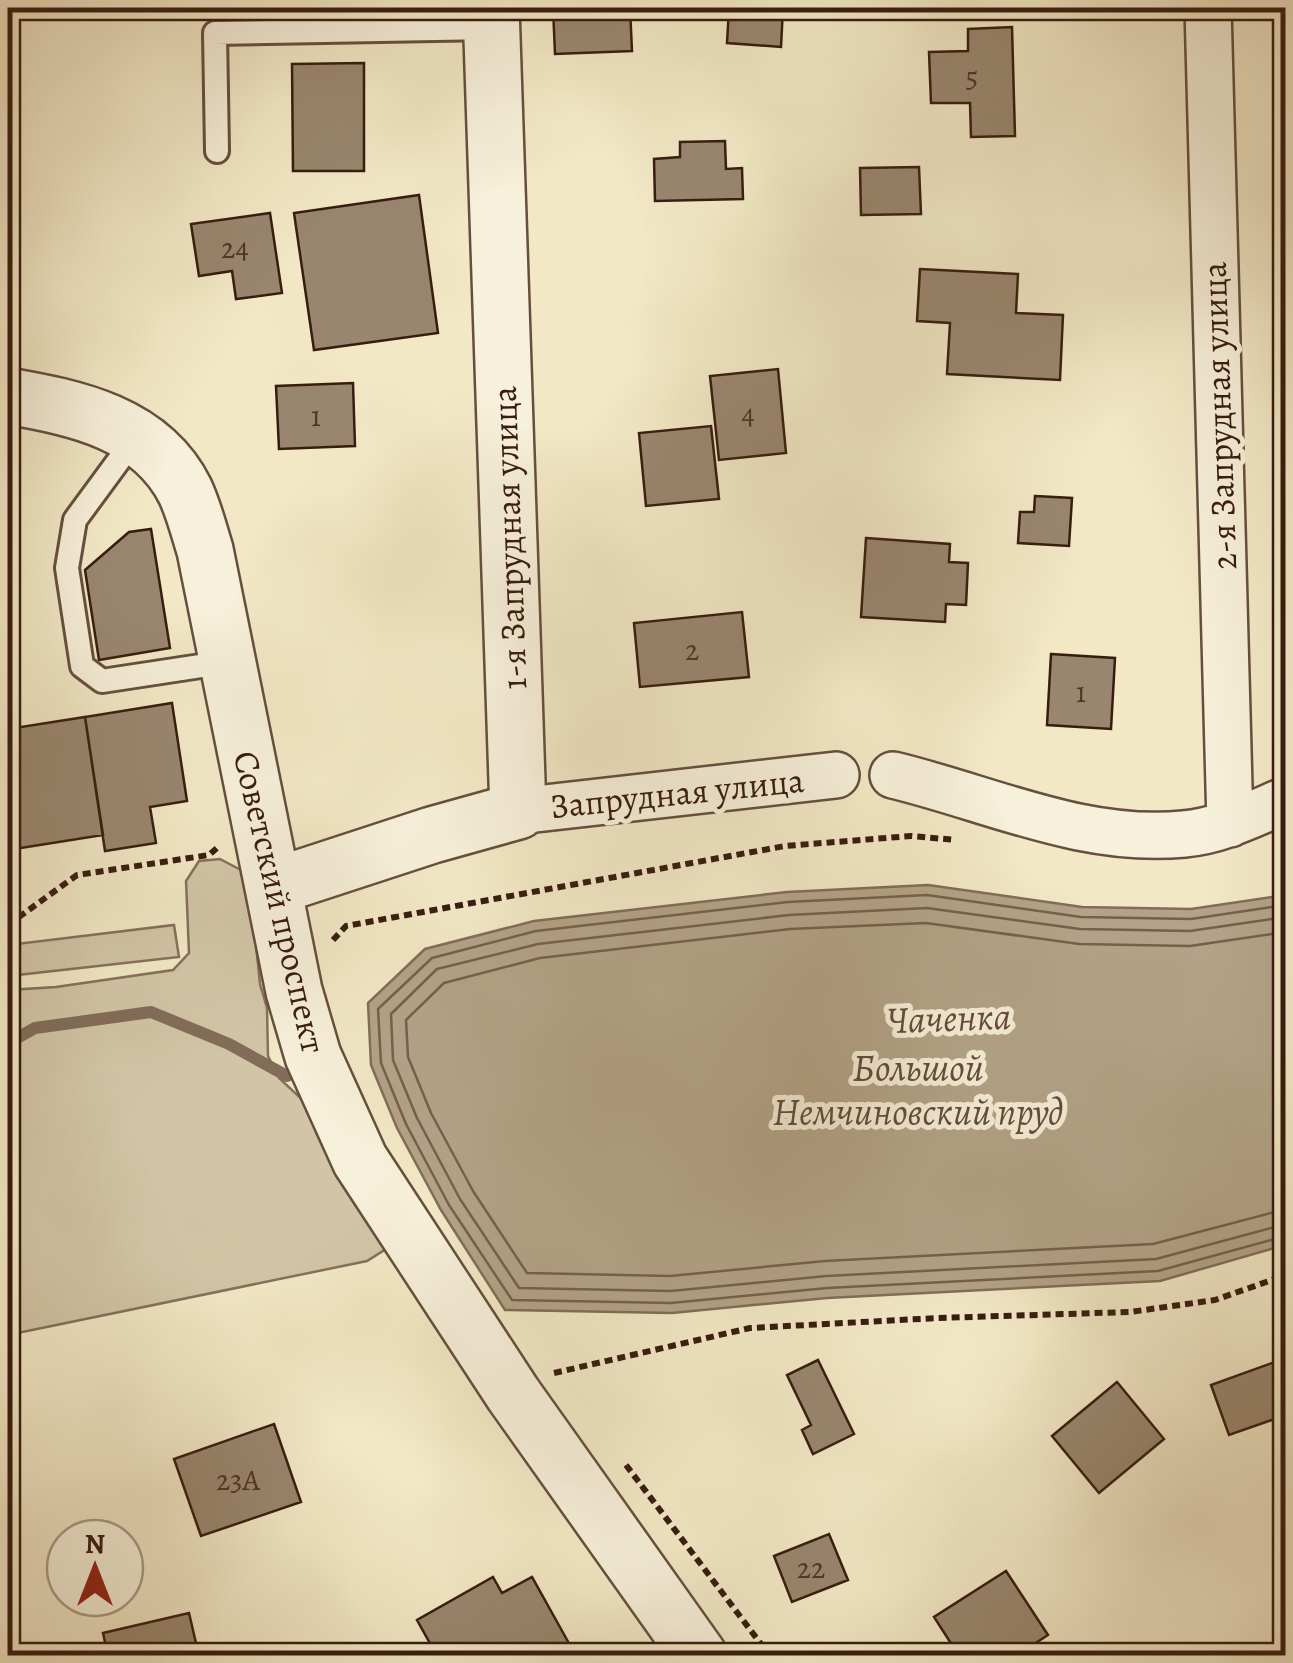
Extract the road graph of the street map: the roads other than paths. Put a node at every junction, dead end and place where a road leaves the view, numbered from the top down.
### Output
1 (1208, 8) edge
2 (491, 18) edge
3 (217, 151) dead end
4 (8, 396) edge
5 (136, 437) junction
6 (227, 662) junction
7 (893, 774) dead end
8 (836, 775) dead end
9 (1286, 800) edge
10 (518, 811) junction
11 (1230, 824) junction
12 (273, 887) junction
13 (698, 1656) edge

1 - 11 street, 2-я Запрудная улица
2 - 3 lane
2 - 10 street, 1-я Запрудная улица
4 - 5 street, Советский проспект
5 - 6 street, Советский проспект
5 - 6 lane
6 - 12 street, Советский проспект
7 - 11 street
8 - 10 street, Запрудная улица
9 - 11 street
10 - 12 street
12 - 13 street, Советский проспект

